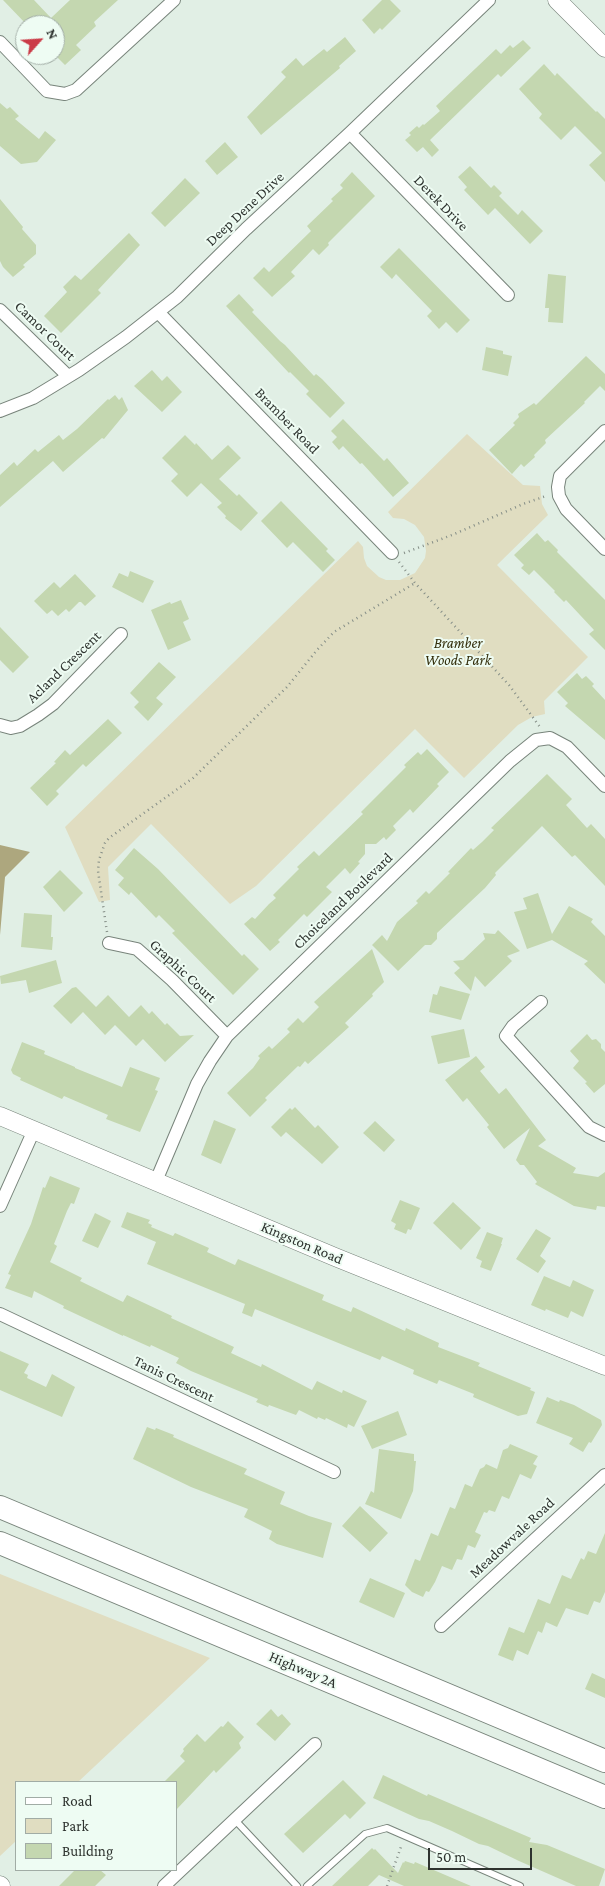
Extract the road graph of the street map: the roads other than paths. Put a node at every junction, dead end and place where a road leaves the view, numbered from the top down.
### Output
1 (174, 0) edge
2 (489, 0) edge
3 (561, 1) edge
4 (0, 42) edge
5 (605, 48) edge
6 (350, 133) junction
7 (508, 295) dead end
8 (0, 310) edge
9 (158, 312) junction
10 (68, 376) junction
11 (0, 410) edge
12 (605, 432) edge
13 (605, 549) edge
14 (392, 553) road end
15 (121, 634) dead end
16 (0, 725) edge
17 (605, 786) edge
18 (109, 943) road end
19 (541, 1002) dead end
20 (227, 1036) junction
21 (0, 1116) edge
22 (34, 1130) junction
23 (605, 1135) edge
24 (156, 1180) junction
25 (0, 1206) edge
26 (0, 1314) edge
27 (605, 1366) edge
28 (334, 1472) dead end
29 (605, 1475) edge
30 (0, 1507) edge
31 (0, 1543) edge
32 (441, 1626) dead end
33 (314, 1744) dead end
34 (605, 1761) edge
35 (605, 1797) edge
36 (235, 1820) junction
37 (164, 1886) edge
38 (297, 1886) edge
39 (307, 1886) edge
40 (520, 1886) edge

1 - 4 street
2 - 6 street, Deep Dene Drive
3 - 5 street
6 - 7 street, Derek Drive
6 - 9 street, Deep Dene Drive
8 - 10 street, Camor Court
9 - 10 street, Deep Dene Drive
9 - 14 street, Bramber Road
10 - 11 street, Deep Dene Drive
12 - 13 street
15 - 16 street, Acland Crescent
17 - 20 street, Choiceland Boulevard
18 - 20 street, Graphic Court
19 - 23 street
20 - 24 street, Choiceland Boulevard
21 - 22 street, Kingston Road
22 - 24 street, Kingston Road
22 - 25 street
24 - 27 street, Kingston Road
26 - 28 street, Tanis Crescent
29 - 32 street, Meadowvale Road
30 - 34 highway
31 - 35 highway, Highway 2A
33 - 36 street
36 - 37 street
36 - 38 lane
39 - 40 lane

